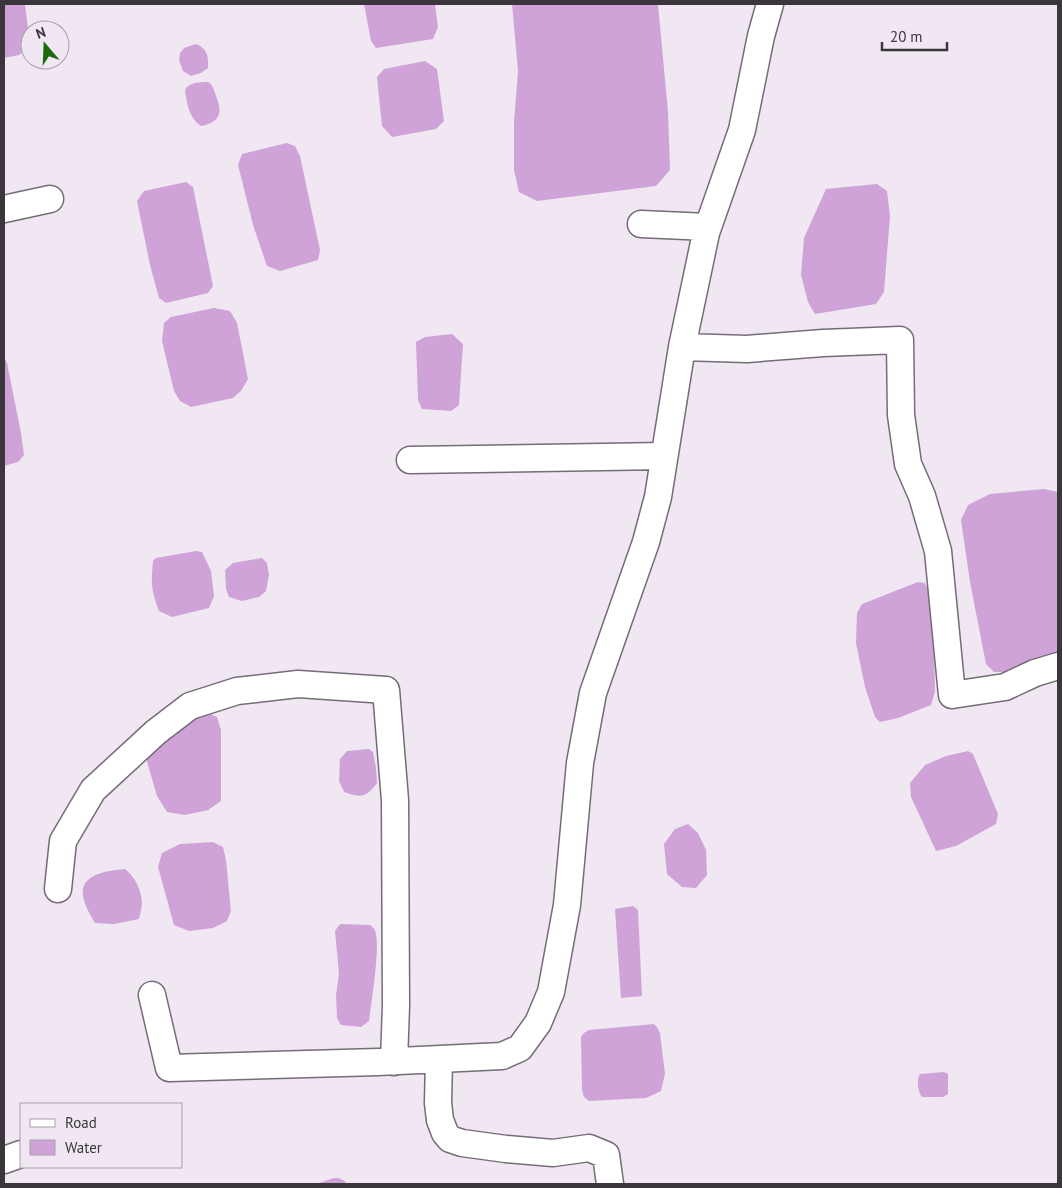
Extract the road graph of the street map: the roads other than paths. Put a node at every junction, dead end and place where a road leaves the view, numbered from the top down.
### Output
1 (770, 4) edge
2 (50, 199) dead end
3 (4, 209) edge
4 (641, 224) dead end
5 (708, 227) junction
6 (682, 347) junction
7 (664, 456) junction
8 (410, 460) dead end
9 (1058, 666) edge
10 (58, 889) dead end
11 (152, 995) dead end
12 (439, 1060) junction
13 (394, 1062) junction
14 (20, 1154) edge
15 (4, 1160) edge
16 (610, 1184) edge

1 - 5 street
2 - 3 street
4 - 5 street
5 - 6 street
6 - 7 street
6 - 9 street
7 - 8 street
7 - 12 street
10 - 13 street
11 - 13 street
12 - 13 street
12 - 16 street
14 - 15 street

